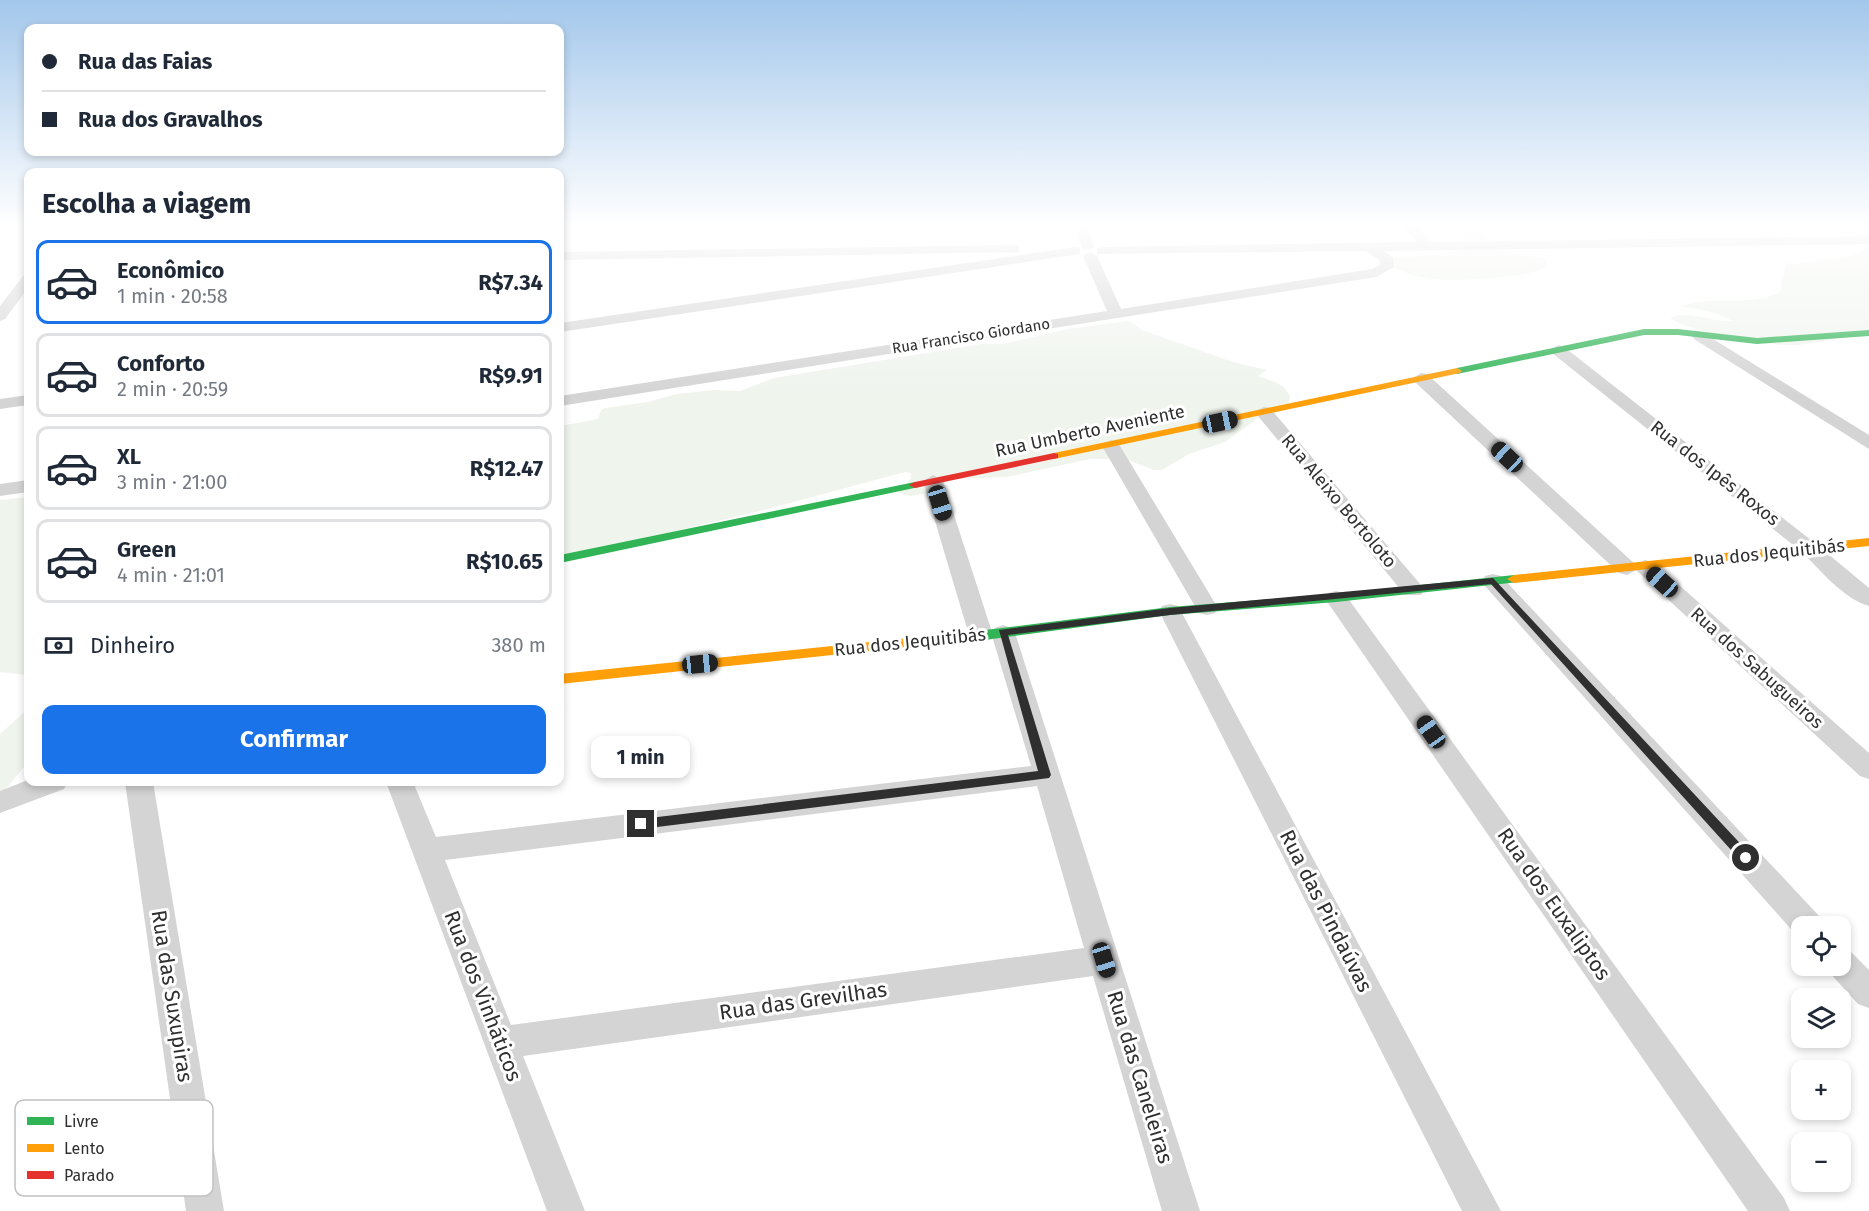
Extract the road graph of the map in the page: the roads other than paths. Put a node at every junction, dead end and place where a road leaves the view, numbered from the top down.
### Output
1 (876, 282) edge
2 (1099, 282) edge
3 (1320, 282) edge
4 (24, 284) edge
5 (1115, 313) junction
6 (0, 316) edge
7 (564, 327) edge
8 (1700, 336) junction
9 (1864, 336) edge
10 (1558, 350) junction
11 (1421, 378) junction
12 (564, 400) edge
13 (24, 401) edge
14 (0, 404) edge
15 (1264, 412) junction
16 (1869, 443) edge
17 (1111, 446) junction
18 (933, 481) junction
19 (24, 487) edge
20 (0, 490) edge
21 (1869, 542) edge
22 (1809, 548) junction
23 (564, 558) edge
24 (1636, 568) junction
25 (1493, 581) junction
26 (1413, 590) junction
27 (1336, 598) junction
28 (1869, 599) edge
29 (1207, 608) junction
30 (1170, 611) junction
31 (992, 634) junction
32 (564, 679) edge
33 (1869, 769) edge
34 (1045, 775) junction
35 (43, 786) edge
36 (140, 786) edge
37 (402, 786) edge
38 (0, 802) edge
39 (427, 850) junction
40 (1799, 916) edge
41 (1104, 960) junction
42 (1851, 974) edge
43 (1869, 993) edge
44 (501, 1043) junction
45 (188, 1100) edge
46 (203, 1196) edge
47 (205, 1211) edge
48 (566, 1211) edge
49 (1182, 1211) edge
50 (1482, 1211) edge
51 (1771, 1211) edge

1 - 7 street
2 - 5 street
3 - 5 street, Rua Francisco Giordano
4 - 6 street
5 - 12 street, Rua Francisco Giordano
8 - 9 street, Rua Umberto Aveniente
8 - 10 street, Rua Umberto Aveniente
8 - 16 street
10 - 11 street, Rua Umberto Aveniente
10 - 22 street, Rua dos Ipês Roxos
11 - 15 street, Rua Umberto Aveniente
11 - 24 street, Rua dos Sabugueiros
13 - 14 street
15 - 17 street, Rua Umberto Aveniente
15 - 26 street, Rua Aleixo Bortoloto
17 - 18 street, Rua Umberto Aveniente
17 - 29 street
18 - 23 street, Rua Umberto Aveniente
18 - 31 street, Rua das Caneleiras
19 - 20 street
21 - 22 street, Rua dos Jequitibás
22 - 24 street, Rua dos Jequitibás
22 - 28 street, Rua dos Ipês Roxos
24 - 25 street, Rua dos Jequitibás
24 - 33 street, Rua dos Sabugueiros
25 - 26 street, Rua dos Jequitibás
25 - 40 street
26 - 27 street, Rua dos Jequitibás
27 - 29 street, Rua dos Jequitibás
27 - 51 street, Rua dos Euxaliptos
29 - 30 street, Rua dos Jequitibás
30 - 31 street, Rua dos Jequitibás
30 - 50 street, Rua das Pindaúvas
31 - 32 street, Rua dos Jequitibás
31 - 34 street, Rua das Caneleiras
34 - 39 street
34 - 41 street, Rua das Caneleiras
35 - 38 street
36 - 45 street, Rua das Suxupiras
37 - 39 street, Rua dos Vinháticos
39 - 44 street, Rua dos Vinháticos
41 - 44 street, Rua das Grevilhas
41 - 49 street, Rua das Caneleiras
42 - 43 street
44 - 48 street, Rua dos Vinháticos
46 - 47 street, Rua das Suxupiras

